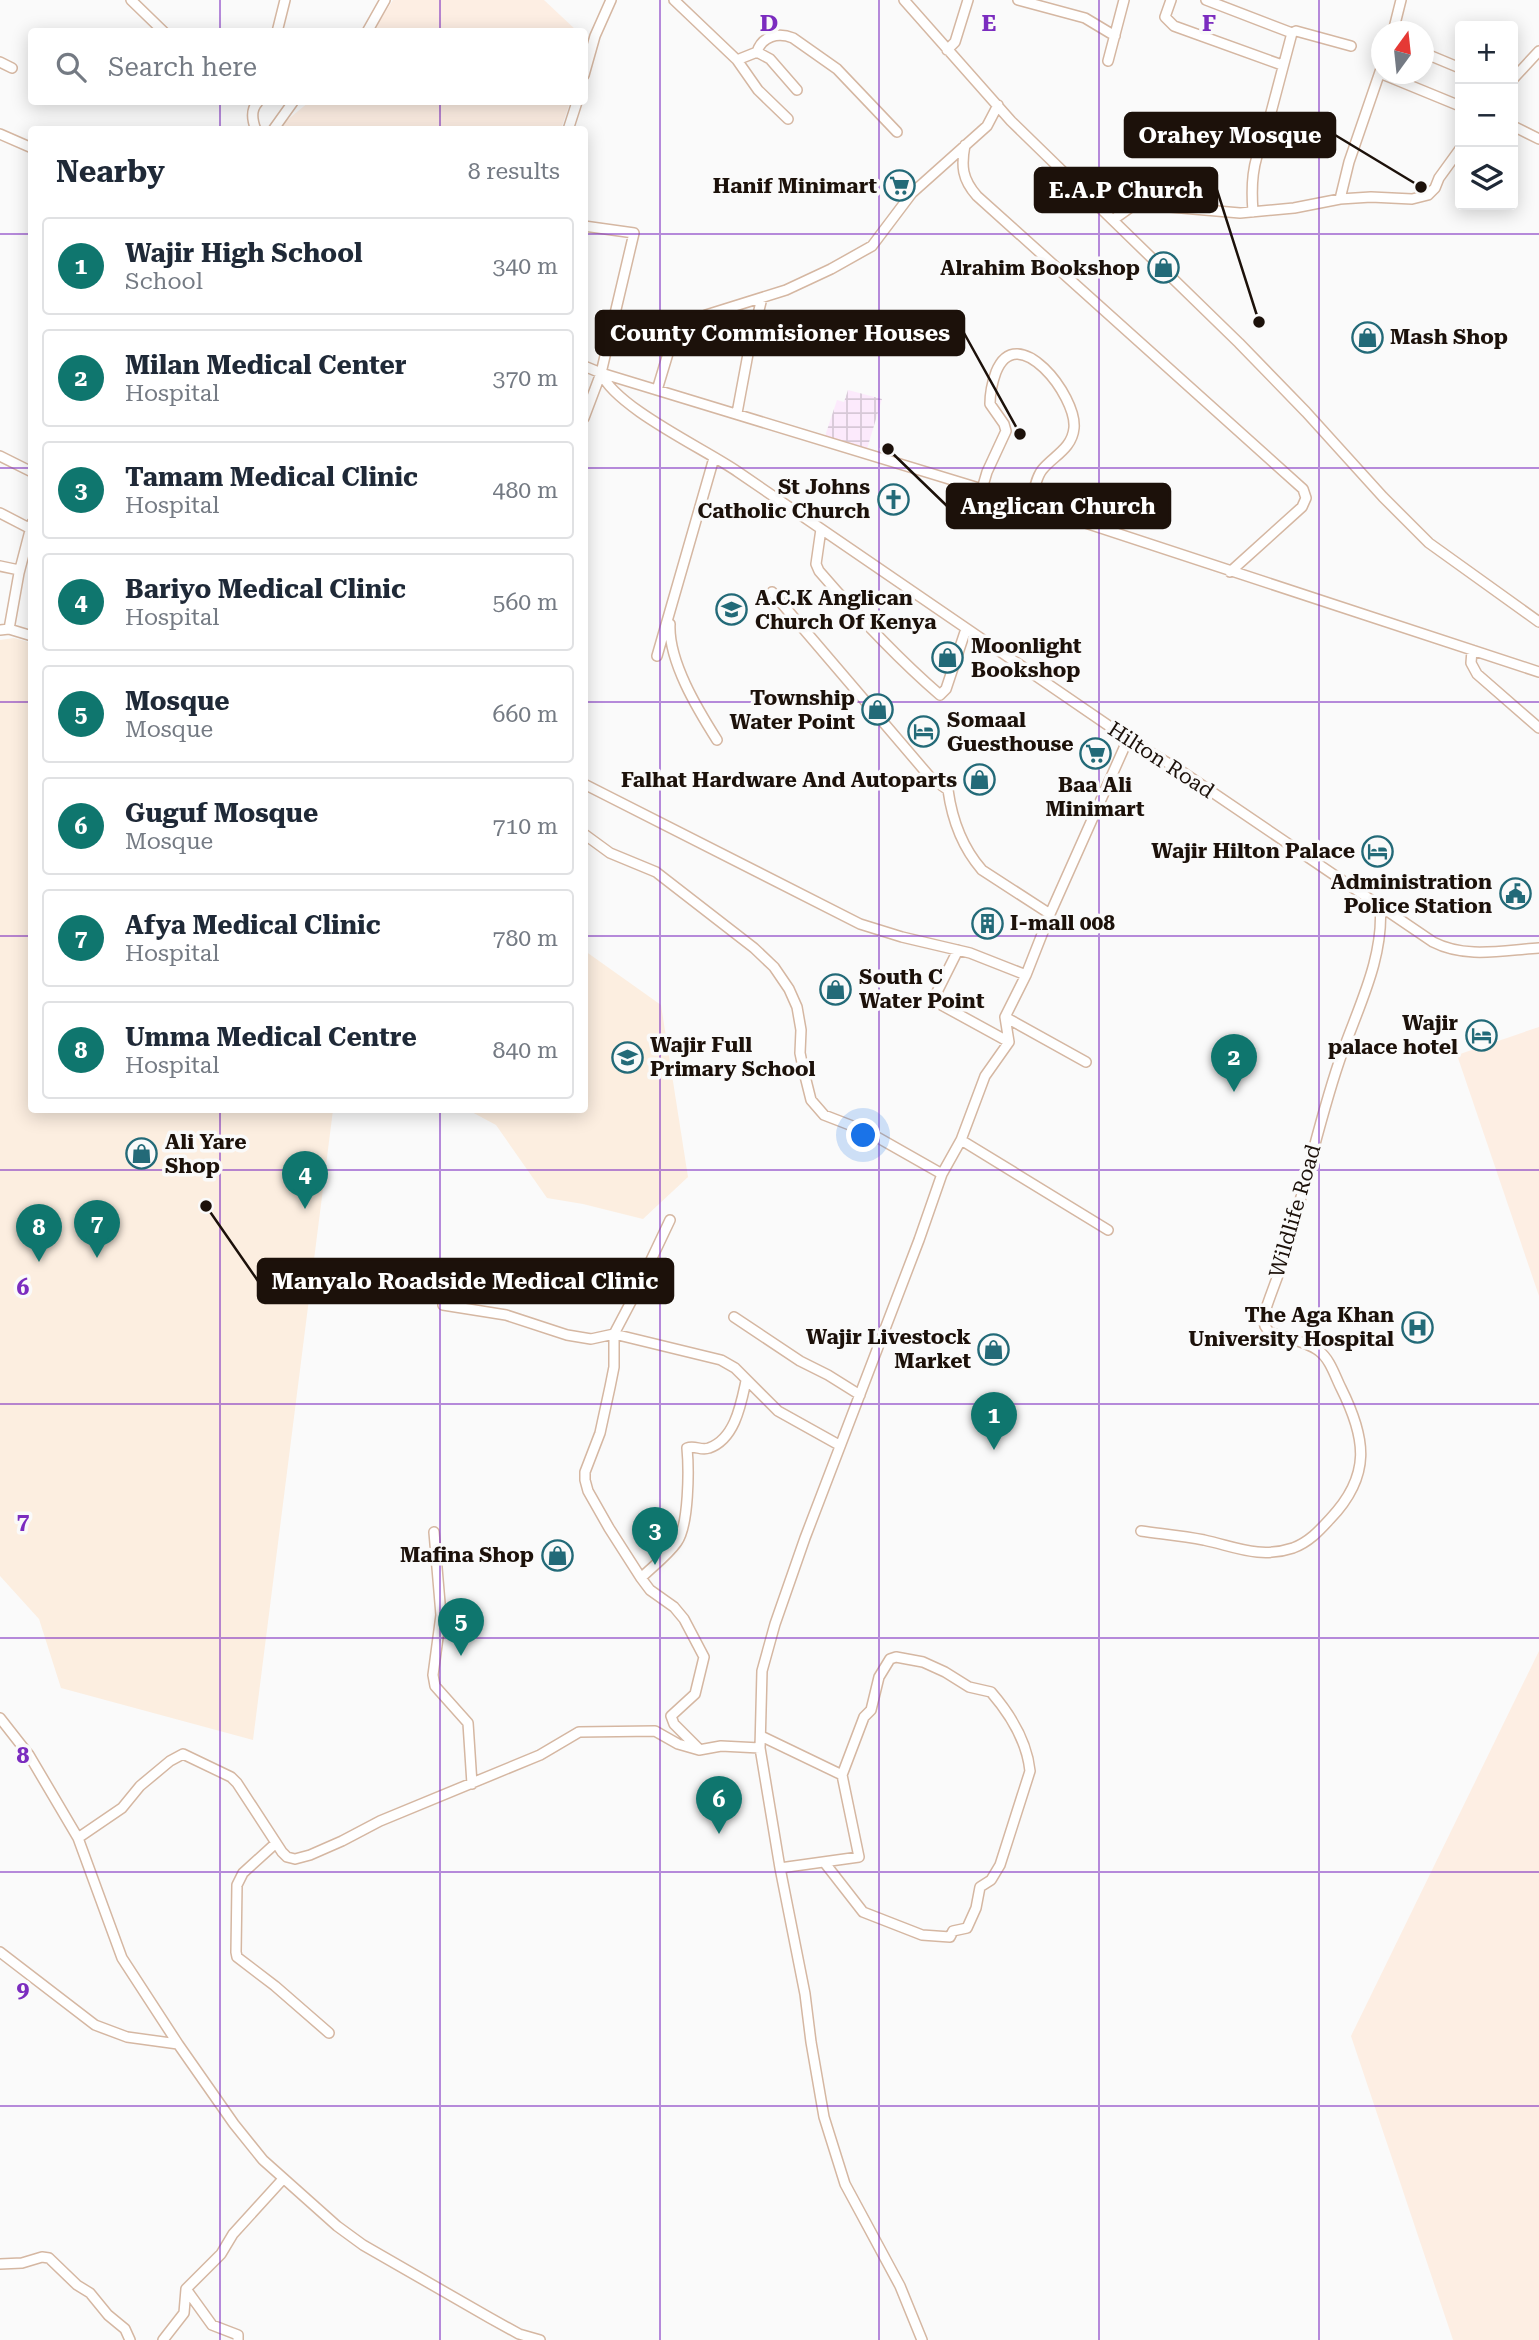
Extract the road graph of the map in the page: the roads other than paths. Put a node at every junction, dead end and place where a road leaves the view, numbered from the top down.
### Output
1 (131, 0) edge
2 (285, 0) edge
3 (385, 0) edge
4 (611, 0) edge
5 (674, 0) edge
6 (904, 0) edge
7 (968, 0) edge
8 (1018, 0) edge
9 (1124, 0) edge
10 (1171, 0) edge
11 (1206, 0) edge
12 (1401, 0) edge
13 (1396, 21) edge
14 (160, 28) edge
15 (277, 28) edge
16 (369, 28) edge
17 (1292, 33) junction
18 (1115, 36) junction
19 (1351, 46) dead end
20 (947, 50) junction
21 (1539, 51) edge
22 (757, 52) junction
23 (1434, 58) edge
24 (737, 60) junction
25 (1108, 61) dead end
26 (0, 62) edge
27 (588, 62) edge
28 (1282, 65) junction
29 (1455, 66) edge
30 (12, 68) dead end
31 (1518, 74) edge
32 (1376, 84) edge
33 (1407, 84) edge
34 (797, 90) dead end
35 (1455, 104) edge
36 (256, 105) edge
37 (291, 105) edge
38 (576, 105) edge
39 (998, 105) junction
40 (788, 119) dead end
41 (1012, 121) junction
42 (254, 126) edge
43 (276, 126) edge
44 (569, 126) edge
45 (987, 126) junction
46 (1518, 128) edge
47 (897, 132) dead end
48 (0, 134) edge
49 (1539, 139) edge
50 (965, 145) junction
51 (28, 146) edge
52 (1455, 156) edge
53 (1340, 199) junction
54 (1253, 212) junction
55 (1114, 219) junction
56 (588, 227) edge
57 (762, 298) junction
58 (588, 368) edge
59 (601, 373) junction
60 (657, 390) junction
61 (588, 407) edge
62 (737, 414) junction
63 (0, 456) edge
64 (714, 458) junction
65 (28, 470) edge
66 (982, 489) junction
67 (1031, 506) junction
68 (0, 513) edge
69 (28, 525) edge
70 (821, 530) junction
71 (28, 534) edge
72 (0, 566) edge
73 (19, 570) junction
74 (1230, 572) junction
75 (772, 592) dead end
76 (671, 612) junction
77 (1539, 622) edge
78 (4, 629) edge
79 (966, 629) junction
80 (28, 635) edge
81 (1472, 650) junction
82 (657, 656) dead end
83 (1539, 672) edge
84 (1539, 728) edge
85 (1128, 739) junction
86 (717, 740) dead end
87 (588, 786) edge
88 (588, 837) edge
89 (1380, 904) junction
90 (1050, 914) junction
91 (1539, 948) edge
92 (958, 950) junction
93 (1026, 975) junction
94 (1005, 1017) junction
95 (1009, 1042) junction
96 (1086, 1062) dead end
97 (961, 1140) junction
98 (942, 1174) junction
99 (670, 1220) dead end
100 (1108, 1230) dead end
101 (443, 1305) dead end
102 (734, 1317) dead end
103 (614, 1334) junction
104 (746, 1381) junction
105 (859, 1395) junction
106 (839, 1445) junction
107 (1140, 1531) dead end
108 (434, 1532) dead end
109 (641, 1578) junction
110 (0, 1718) edge
111 (761, 1736) junction
112 (760, 1748) junction
113 (699, 1750) junction
114 (842, 1775) junction
115 (472, 1784) junction
116 (78, 1838) junction
117 (276, 1843) junction
118 (824, 1862) junction
119 (780, 1868) junction
120 (0, 1952) edge
121 (329, 2033) dead end
122 (178, 2044) junction
123 (283, 2179) junction
124 (0, 2264) edge
125 (186, 2288) junction
126 (130, 2340) edge
127 (163, 2340) edge
128 (238, 2340) edge
129 (540, 2340) edge
130 (922, 2340) edge

1 - 14 street
2 - 15 street
3 - 16 street
4 - 27 street
5 - 24 street
6 - 20 street
7 - 20 street
8 - 18 street
9 - 18 street
10 - 28 street
11 - 17 street
12 - 13 street
17 - 19 street
17 - 28 street
18 - 25 street
20 - 39 street
21 - 31 street
22 - 24 street
22 - 34 street
22 - 47 street
23 - 29 street
24 - 40 street
26 - 30 street
28 - 54 street
32 - 53 street
33 - 35 street
36 - 42 street
37 - 43 street
38 - 44 street
39 - 41 street
39 - 45 street
41 - 45 street
41 - 55 street
45 - 50 street
46 - 49 street
48 - 51 street
50 - 57 street
50 - 74 street
52 - 53 street
53 - 54 street
54 - 55 street
55 - 77 street
56 - 59 street
57 - 60 street
57 - 62 street
58 - 59 street
59 - 60 street
59 - 61 street
59 - 64 street, Hilton Road
60 - 62 street
62 - 66 street
63 - 65 street
64 - 70 street, Hilton Road
64 - 76 street
66 - 67 street
66 - 67 street
67 - 74 street
68 - 69 street
70 - 79 street, Hilton Road
70 - 79 street
71 - 73 street
72 - 73 street
73 - 78 street
74 - 81 street
75 - 90 street
76 - 82 street
76 - 86 street
78 - 80 street
79 - 85 street, Hilton Road
81 - 83 street
81 - 84 street
85 - 89 street, Hilton Road
85 - 90 street
87 - 92 street
88 - 98 street
89 - 91 street, Hilton Road
89 - 107 street, Wildlife Road
90 - 93 street
92 - 93 street
92 - 95 street
93 - 94 street
94 - 95 street
94 - 96 street
95 - 97 street
97 - 98 street
97 - 100 street
98 - 105 street
99 - 103 street
101 - 103 street
102 - 105 street
103 - 104 street
103 - 109 street
104 - 106 street
104 - 109 street
105 - 106 street
106 - 111 street
108 - 115 street
109 - 113 street
110 - 116 street
111 - 112 street
111 - 114 street
112 - 113 street
112 - 119 street
113 - 115 street
114 - 118 street
114 - 118 street
115 - 117 street
116 - 117 street
116 - 122 street
117 - 121 street
118 - 119 street
119 - 130 street
120 - 122 street
122 - 123 street
123 - 125 street
123 - 129 street
124 - 126 street
125 - 127 street
125 - 128 street

